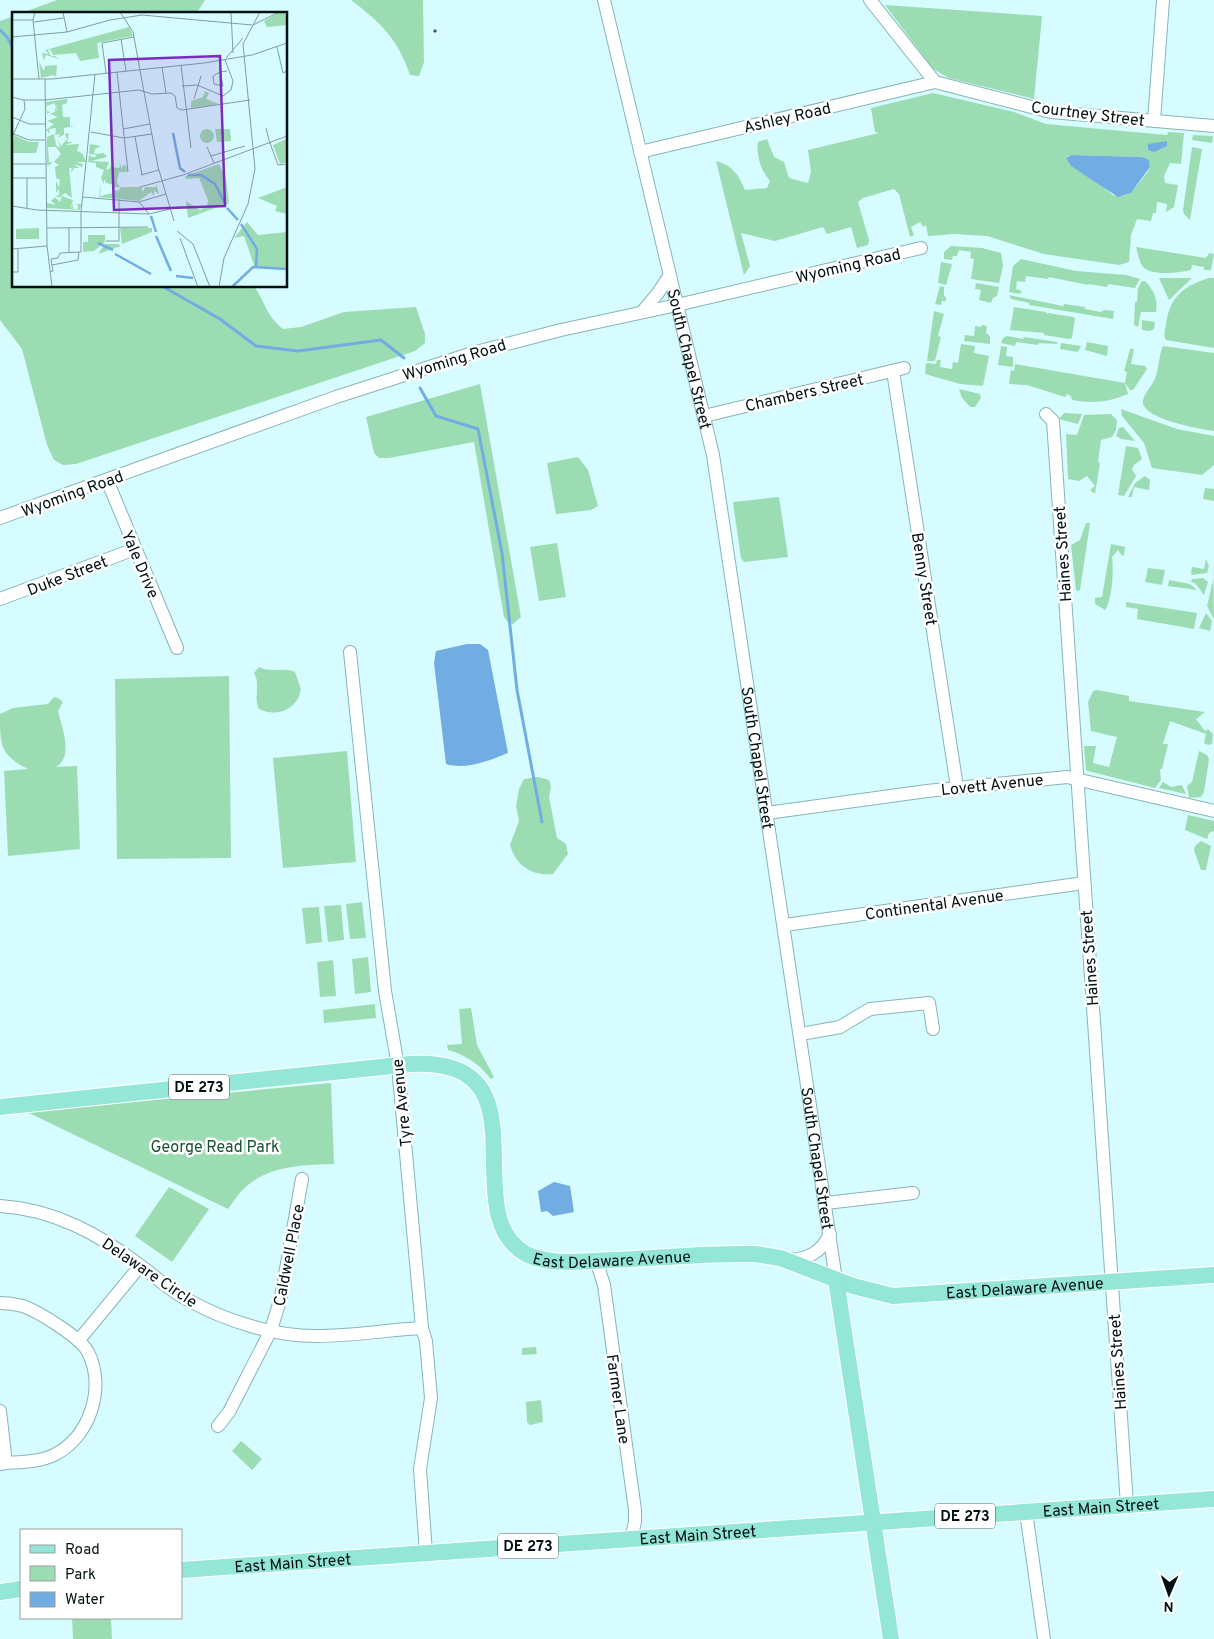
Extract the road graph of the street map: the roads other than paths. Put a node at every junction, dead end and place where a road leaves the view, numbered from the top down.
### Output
1 (604, 0) edge
2 (870, 0) edge
3 (1163, 0) edge
4 (935, 82) junction
5 (1154, 121) junction
6 (1214, 126) edge
7 (640, 152) junction
8 (921, 248) dead end
9 (670, 275) junction
10 (677, 305) junction
11 (642, 312) junction
12 (899, 370) joint
13 (1046, 414) dead end
14 (704, 416) junction
15 (107, 480) junction
16 (0, 518) edge
17 (134, 549) junction
18 (0, 599) edge
19 (177, 648) dead end
20 (350, 652) dead end
21 (1076, 777) junction
22 (957, 788) junction
23 (1214, 811) edge
24 (767, 813) junction
25 (1084, 883) junction
26 (785, 925) junction
27 (933, 1029) dead end
28 (801, 1034) junction
29 (398, 1066) junction
30 (0, 1108) edge
31 (302, 1179) dead end
32 (913, 1193) dead end
33 (826, 1203) junction
34 (0, 1206) edge
35 (830, 1234) junction
36 (596, 1260) junction
37 (787, 1260) junction
38 (140, 1266) junction
39 (1214, 1275) edge
40 (836, 1280) junction
41 (1111, 1282) junction
42 (0, 1303) edge
43 (422, 1328) junction
44 (271, 1330) junction
45 (79, 1340) junction
46 (0, 1411) edge
47 (218, 1426) dead end
48 (3, 1464) edge
49 (1214, 1499) edge
50 (1127, 1505) junction
51 (1026, 1512) junction
52 (873, 1522) junction
53 (631, 1539) junction
54 (426, 1553) junction
55 (182, 1570) edge
56 (19, 1589) edge
57 (0, 1592) edge
58 (0, 1597) edge
59 (891, 1639) edge
60 (1044, 1639) edge

1 - 7 street, South Chapel Street
2 - 4 street
3 - 5 street
4 - 5 street, Courtney Street
4 - 7 street, Ashley Road
5 - 6 street, Courtney Street
7 - 9 street, South Chapel Street
8 - 10 street, Wyoming Road
9 - 10 street, South Chapel Street
9 - 11 street
10 - 11 street, Wyoming Road
10 - 14 street, South Chapel Street
11 - 15 street, Wyoming Road
12 - 14 street, Chambers Street
12 - 22 street, Benny Street
13 - 21 street, Haines Street
14 - 24 street, South Chapel Street
15 - 16 street, Wyoming Road
15 - 17 street, Yale Drive
17 - 18 street, Duke Street
17 - 19 street, Yale Drive
20 - 29 street, Tyre Avenue
21 - 22 street, Lovett Avenue
21 - 23 street, Lovett Avenue
21 - 25 street, Haines Street
22 - 24 street, Lovett Avenue
24 - 26 street, South Chapel Street
25 - 26 street, Continental Avenue
25 - 41 street, Haines Street
26 - 28 street, South Chapel Street
27 - 28 street
28 - 33 street, South Chapel Street
29 - 30 main road, East Delaware Avenue / DE 273
29 - 36 main road, East Delaware Avenue / DE 273
29 - 43 street, Tyre Avenue
31 - 44 street, Caldwell Place
32 - 33 street
33 - 35 street, South Chapel Street
34 - 38 street, Delaware Circle
35 - 37 street
35 - 40 street, South Chapel Street
36 - 37 main road, East Delaware Avenue / DE 273
36 - 53 street, Farmer Lane
37 - 40 main road, East Delaware Avenue / DE 273
38 - 44 street, Delaware Circle
38 - 45 street
39 - 41 main road, East Delaware Avenue / DE 273
40 - 41 main road, East Delaware Avenue / DE 273
40 - 52 main road, South Chapel Street
41 - 50 street, Haines Street
42 - 45 street
43 - 44 street, Delaware Circle
43 - 54 street, Tyre Avenue
44 - 47 street, Caldwell Place
45 - 48 street
46 - 48 street
49 - 50 main road, East Main Street / DE 273
50 - 51 main road, East Main Street / DE 273
51 - 52 main road, East Main Street / DE 273
51 - 60 street
52 - 53 main road, East Main Street / DE 273
52 - 59 main road, South Chapel Street
53 - 54 main road, East Main Street / DE 273
54 - 55 main road, East Main Street / DE 273
56 - 57 main road
56 - 58 main road

